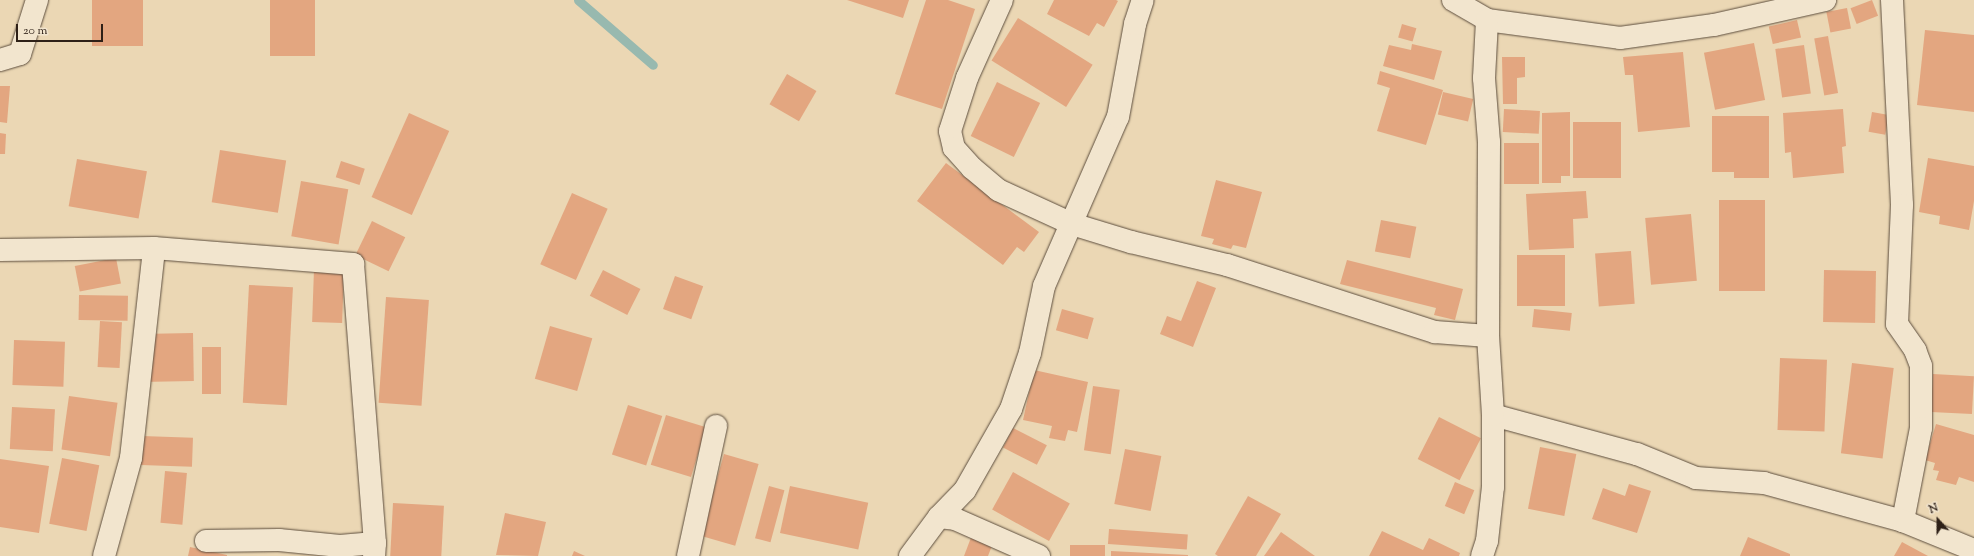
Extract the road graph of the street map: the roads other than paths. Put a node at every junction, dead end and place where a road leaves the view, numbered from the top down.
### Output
1 (36, 0) edge
2 (1002, 0) edge
3 (1142, 0) edge
4 (1453, 0) edge
5 (1825, 0) edge
6 (1892, 0) edge
7 (1488, 20) junction
8 (0, 60) edge
9 (1072, 224) junction
10 (154, 248) junction
11 (0, 250) edge
12 (1488, 336) junction
13 (1493, 415) junction
14 (716, 426) dead end
15 (939, 516) junction
16 (1902, 521) junction
17 (206, 541) dead end
18 (374, 550) edge
19 (1974, 550) edge
20 (104, 556) edge
21 (688, 556) edge
22 (910, 556) edge
23 (1039, 556) edge
24 (1482, 556) edge

1 - 8 street
2 - 9 street
3 - 9 street
4 - 7 street
5 - 7 street
6 - 16 street
7 - 12 street
9 - 12 street
9 - 15 street
10 - 11 street
10 - 18 street
10 - 20 street
12 - 13 street
13 - 16 street
13 - 24 street
14 - 21 street
15 - 22 street
15 - 23 street
16 - 19 street
17 - 18 street

